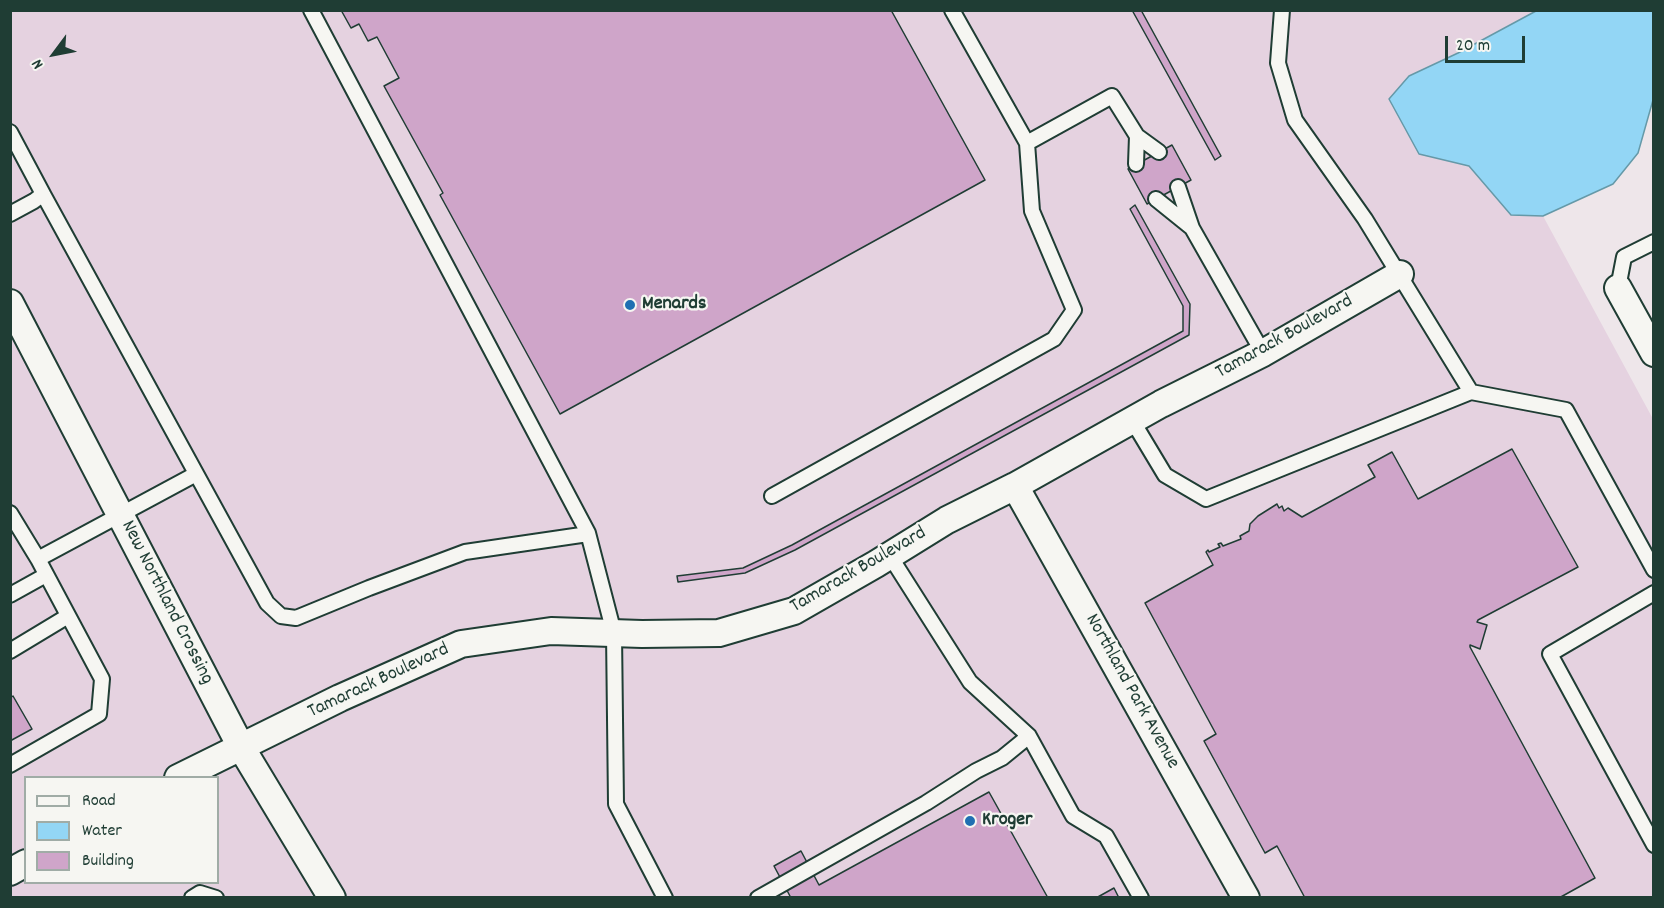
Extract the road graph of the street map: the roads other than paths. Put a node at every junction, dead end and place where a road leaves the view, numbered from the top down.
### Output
1 (311, 10) edge
2 (952, 10) edge
3 (1282, 10) edge
4 (10, 132) edge
5 (1137, 136) junction
6 (1027, 143) junction
7 (1159, 152) dead end
8 (1136, 165) dead end
9 (1178, 187) dead end
10 (43, 194) junction
11 (1156, 199) dead end
12 (10, 214) edge
13 (1192, 228) junction
14 (1653, 242) edge
15 (1400, 273) junction
16 (1618, 288) joint
17 (10, 303) edge
18 (1263, 353) junction
19 (1653, 353) edge
20 (1471, 392) junction
21 (1132, 420) junction
22 (196, 474) junction
23 (1016, 486) junction
24 (772, 496) dead end
25 (120, 514) junction
26 (13, 522) edge
27 (588, 534) junction
28 (890, 556) junction
29 (38, 559) junction
30 (1653, 570) edge
31 (46, 574) junction
32 (1653, 593) edge
33 (10, 595) edge
34 (68, 616) junction
35 (614, 633) junction
36 (10, 651) edge
37 (1029, 736) junction
38 (241, 747) junction
39 (10, 765) edge
40 (180, 776) edge
41 (1653, 845) edge
42 (24, 864) edge
43 (10, 872) edge
44 (192, 897) edge
45 (216, 897) edge
46 (332, 897) edge
47 (665, 897) edge
48 (758, 897) edge
49 (1141, 897) edge
50 (1246, 897) edge

1 - 27 lane
2 - 6 lane
3 - 15 lane
4 - 10 lane
5 - 6 lane
5 - 7 lane
5 - 8 lane
6 - 24 lane
9 - 13 lane
10 - 12 lane
10 - 22 lane
11 - 13 lane
13 - 18 lane
14 - 16 lane
15 - 18 street, Tamarack Boulevard
15 - 20 lane
16 - 19 street
17 - 25 street, New Northland Crossing
18 - 21 street, Tamarack Boulevard
20 - 21 lane
20 - 30 lane
21 - 23 street, Tamarack Boulevard
22 - 25 lane
22 - 27 lane
23 - 28 street, Tamarack Boulevard
23 - 50 street, Northland Park Avenue
25 - 29 lane
25 - 38 street, New Northland Crossing
26 - 29 lane
27 - 35 lane
28 - 35 street, Tamarack Boulevard
28 - 37 lane
29 - 31 lane
31 - 33 lane
31 - 34 lane
32 - 41 lane
34 - 36 lane
34 - 39 lane
35 - 38 street, Tamarack Boulevard
35 - 47 lane
37 - 48 lane
37 - 49 lane
38 - 40 street, Tamarack Boulevard
38 - 46 street, New Northland Crossing
42 - 43 street
44 - 45 lane

